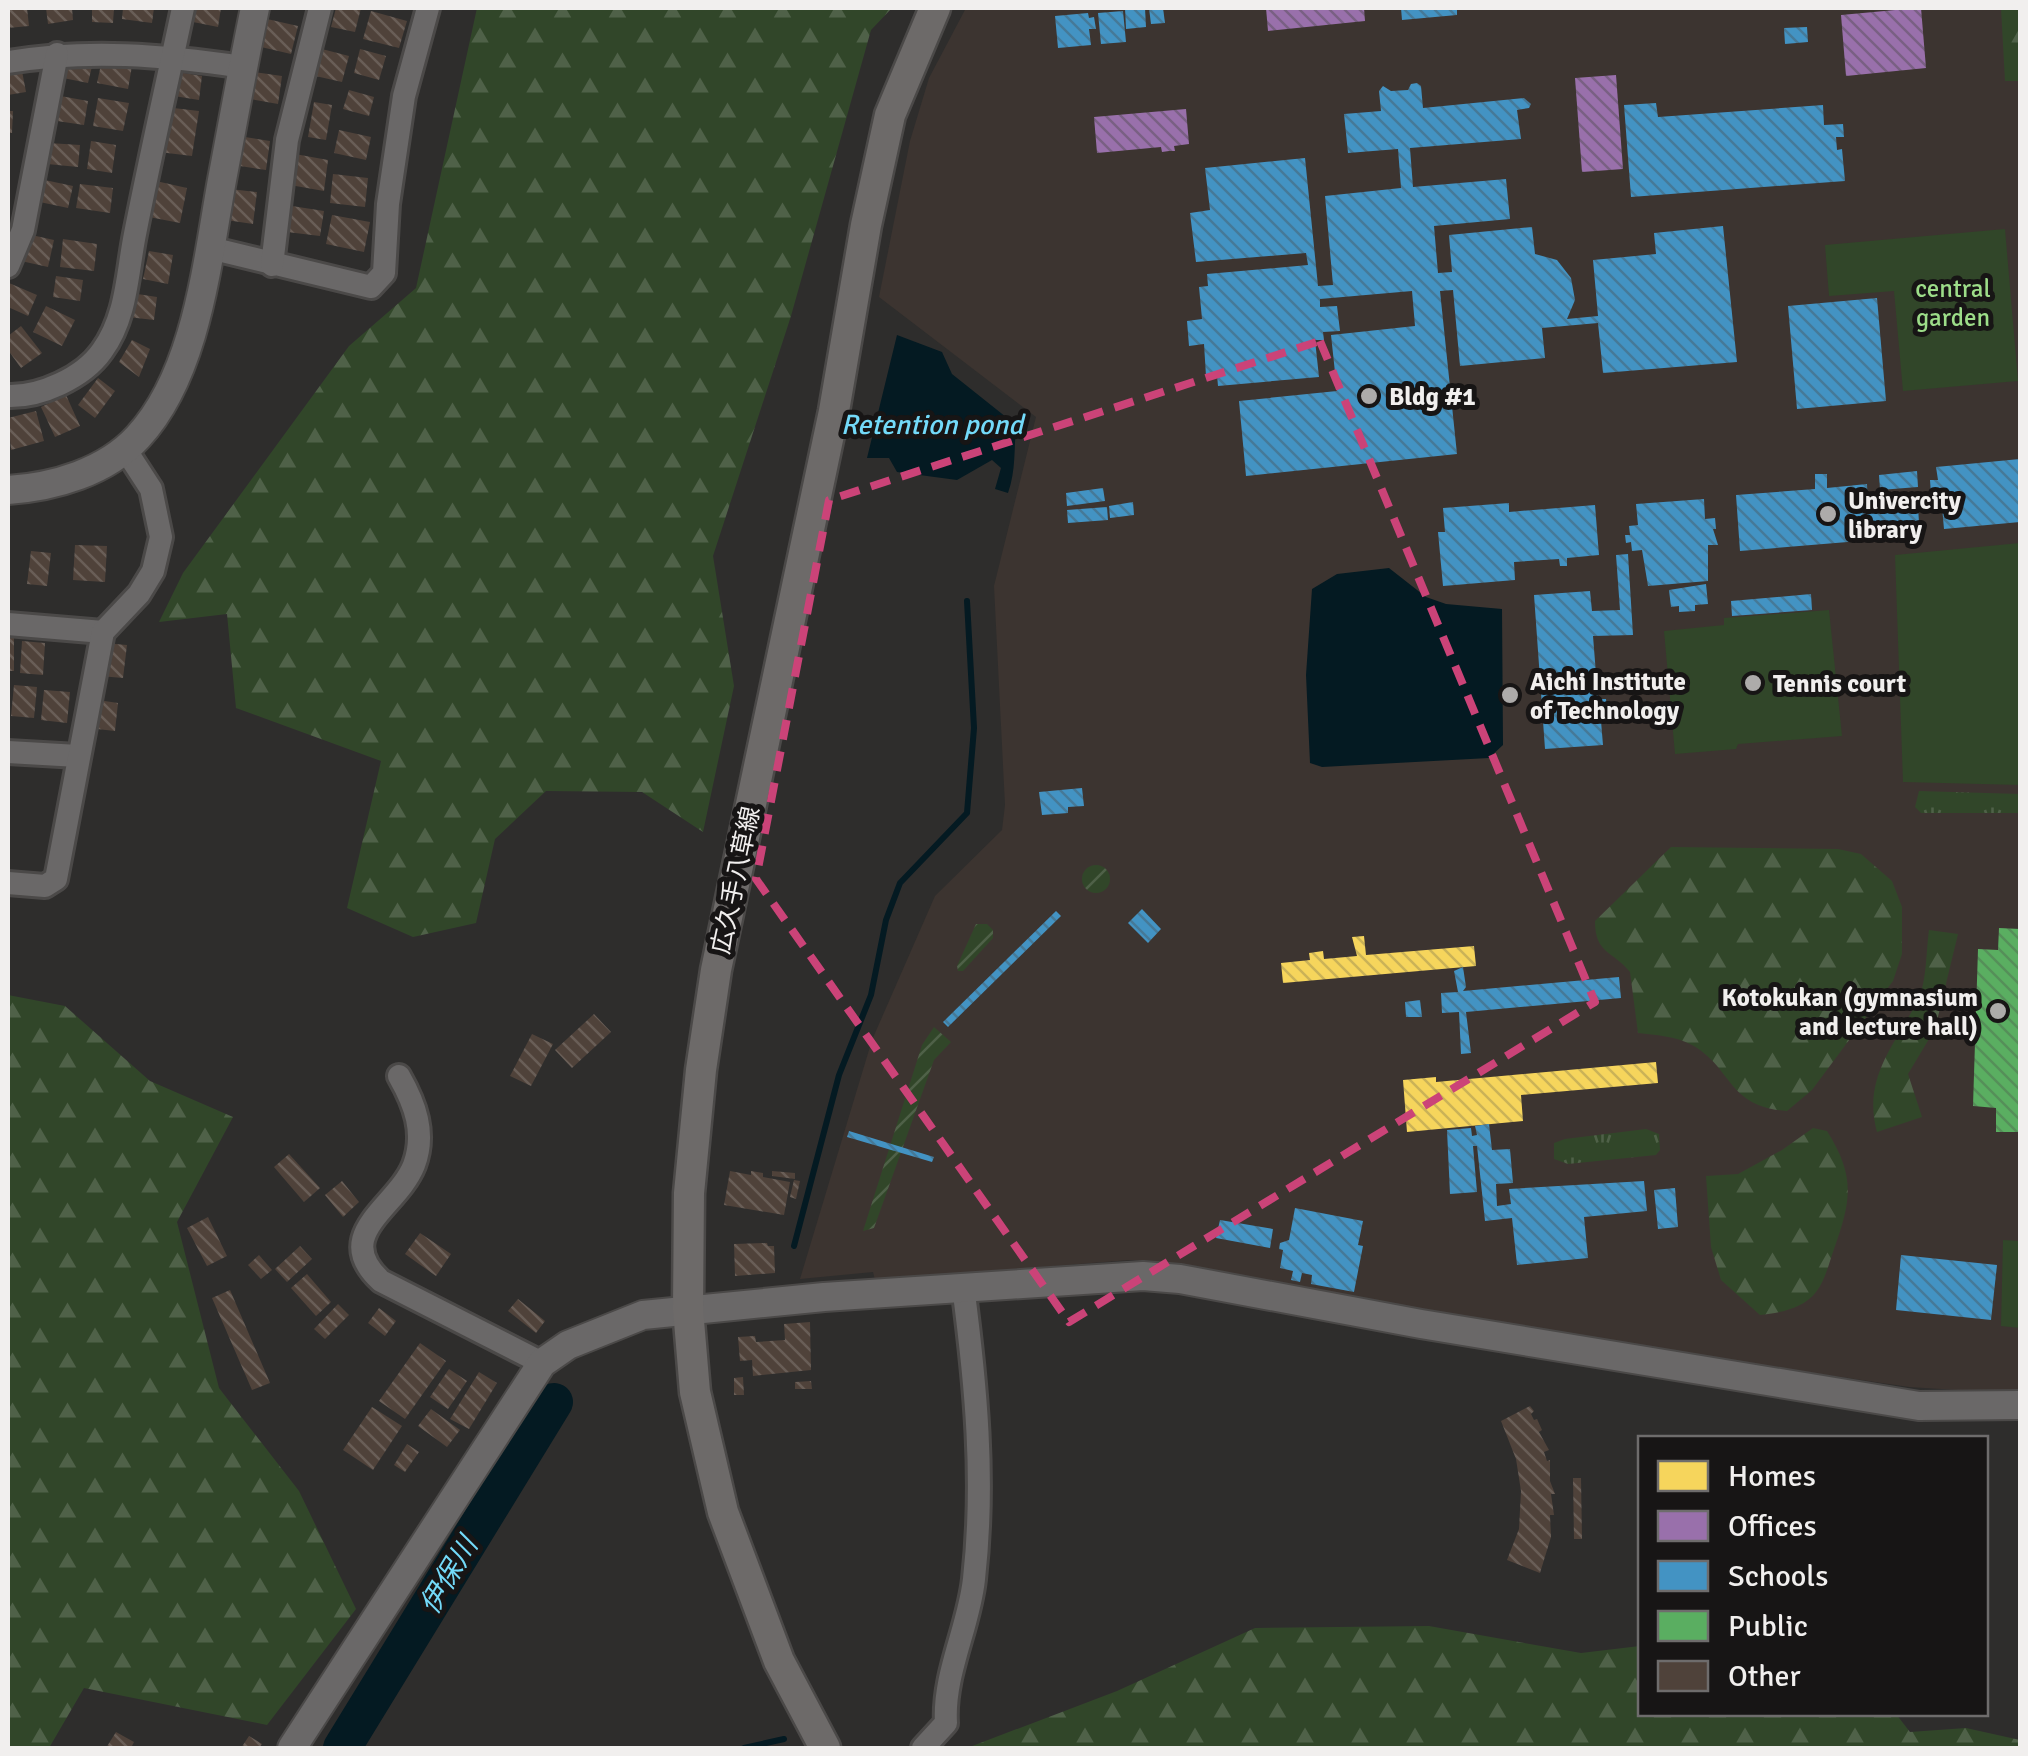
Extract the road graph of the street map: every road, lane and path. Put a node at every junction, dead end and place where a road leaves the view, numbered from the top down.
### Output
1 (184, 8) edge
2 (255, 8) edge
3 (320, 8) edge
4 (428, 8) edge
5 (934, 8) edge
6 (57, 54) junction
7 (173, 56) junction
8 (8, 62) edge
9 (243, 67) junction
10 (210, 248) junction
11 (272, 265) junction
12 (8, 266) edge
13 (8, 396) edge
14 (124, 449) junction
15 (8, 490) edge
16 (8, 624) edge
17 (103, 632) junction
18 (8, 752) edge
19 (78, 756) junction
20 (8, 883) edge
21 (399, 1076) dead end
22 (963, 1286) junction
23 (688, 1308) junction
24 (542, 1363) junction
25 (2020, 1406) edge
26 (292, 1748) edge
27 (825, 1748) edge
28 (923, 1748) edge

1 - 7 street
2 - 9 street
3 - 11 street
4 - 11 street
5 - 23 main road, 広久手八草線
6 - 7 street
6 - 8 street
6 - 12 street
7 - 9 street
7 - 13 street
9 - 10 street
10 - 11 street
10 - 14 street
14 - 15 street
14 - 17 street
16 - 17 street
17 - 19 street
18 - 19 street
19 - 20 street
21 - 24 street
22 - 23 street
22 - 25 street
22 - 28 street
23 - 24 street
23 - 27 main road, 広久手八草線
24 - 26 street

